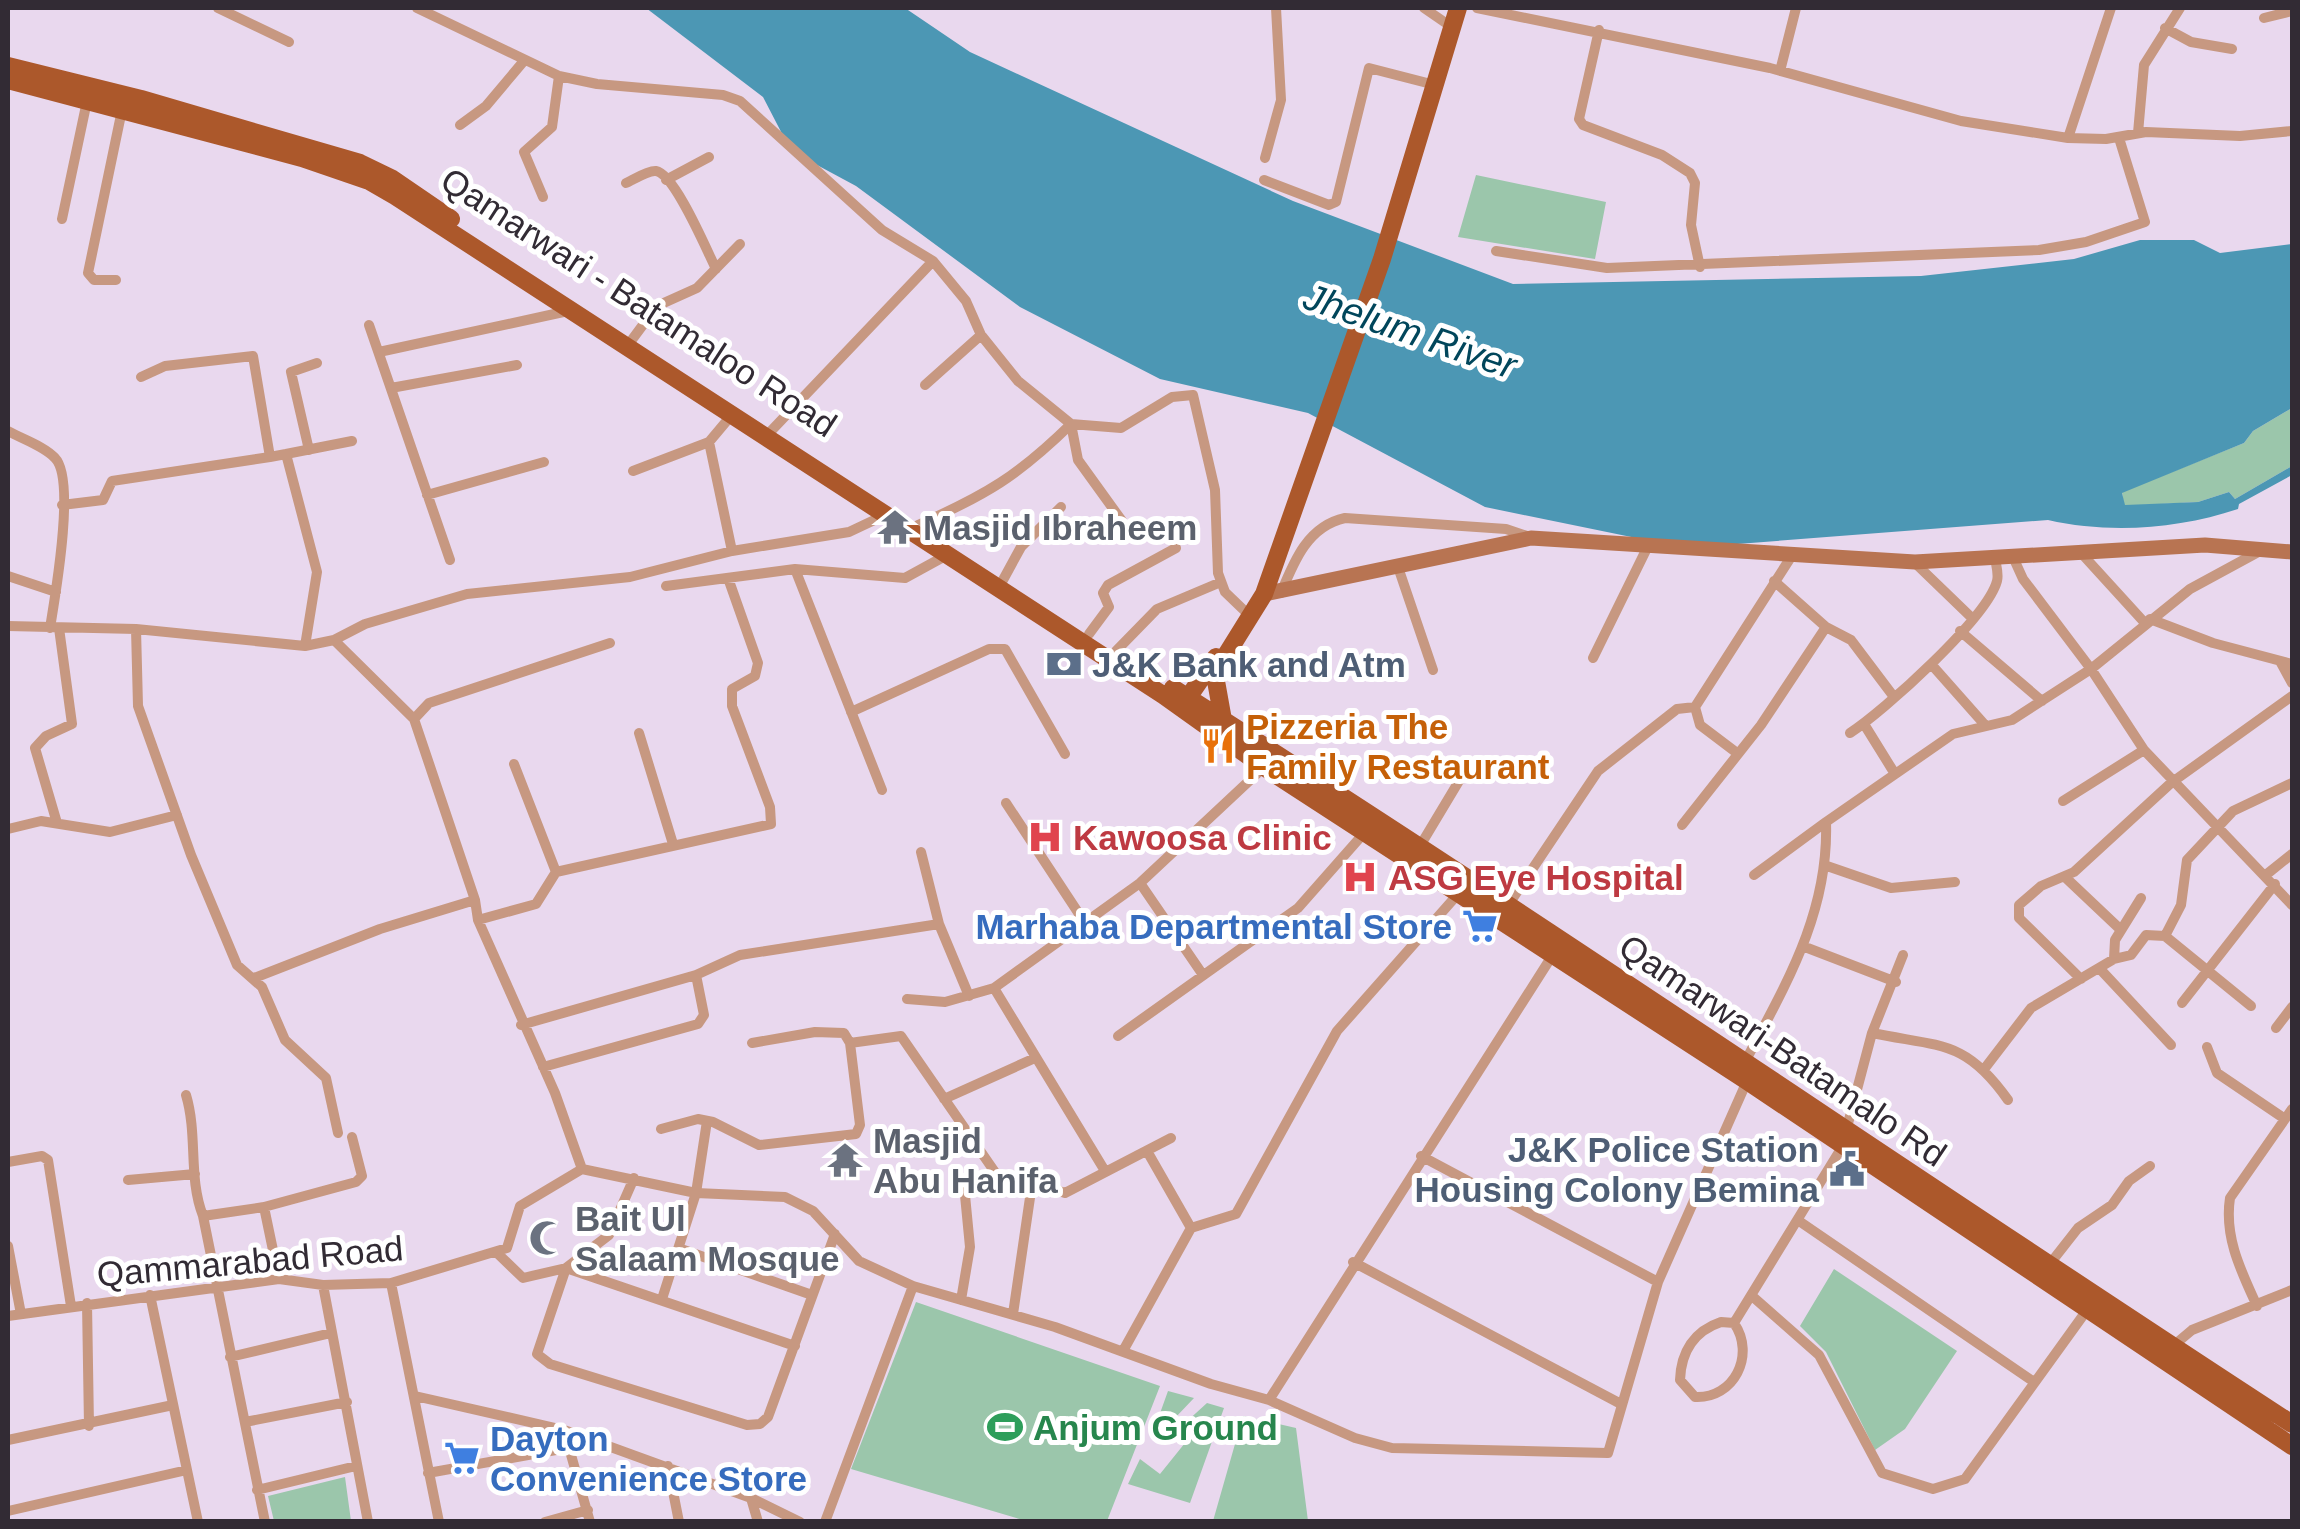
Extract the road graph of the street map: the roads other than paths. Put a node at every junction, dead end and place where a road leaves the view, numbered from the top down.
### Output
1 (218, 8) edge
2 (417, 8) edge
3 (1276, 8) edge
4 (1424, 8) edge
5 (1458, 8) edge
6 (1477, 8) edge
7 (1796, 8) edge
8 (2111, 8) edge
9 (2180, 8) edge
10 (2292, 11) edge
11 (2264, 18) dead end
12 (1453, 28) junction
13 (2166, 28) junction
14 (1600, 30) junction
15 (289, 42) dead end
16 (2232, 50) dead end
17 (523, 62) junction
18 (8, 66) edge
19 (1780, 71) junction
20 (559, 76) junction
21 (8, 80) edge
22 (1436, 85) junction
23 (87, 100) junction
24 (122, 110) junction
25 (460, 124) dead end
26 (2292, 131) edge
27 (2138, 133) junction
28 (2068, 138) junction
29 (2119, 138) junction
30 (709, 158) dead end
31 (1265, 158) dead end
32 (666, 180) junction
33 (1264, 180) dead end
34 (626, 183) dead end
35 (543, 197) dead end
36 (62, 218) dead end
37 (740, 244) dead end
38 (1496, 251) dead end
39 (933, 261) junction
40 (1700, 267) junction
41 (716, 269) junction
42 (116, 280) dead end
43 (568, 311) junction
44 (370, 325) dead end
45 (981, 335) junction
46 (631, 341) junction
47 (379, 352) junction
48 (317, 363) dead end
49 (517, 364) dead end
50 (141, 377) dead end
51 (925, 385) dead end
52 (391, 388) junction
53 (730, 418) junction
54 (1071, 424) junction
55 (8, 431) edge
56 (771, 431) junction
57 (352, 442) dead end
58 (709, 442) junction
59 (310, 450) junction
60 (286, 454) junction
61 (270, 457) junction
62 (544, 462) dead end
63 (633, 471) dead end
64 (427, 494) junction
65 (62, 505) junction
66 (1062, 506) dead end
67 (887, 514) junction
68 (1122, 521) dead end
69 (918, 525) junction
70 (1531, 538) junction
71 (1648, 546) junction
72 (1176, 548) dead end
73 (732, 551) junction
74 (2260, 551) junction
75 (2292, 552) edge
76 (948, 554) junction
77 (2082, 554) junction
78 (1791, 557) junction
79 (2013, 557) junction
80 (1994, 558) junction
81 (450, 560) dead end
82 (1915, 562) junction
83 (1398, 568) junction
84 (795, 569) junction
85 (8, 576) edge
86 (728, 578) junction
87 (1003, 580) junction
88 (1221, 582) junction
89 (1774, 582) junction
90 (666, 586) dead end
91 (56, 592) junction
92 (1272, 594) junction
93 (1252, 614) junction
94 (1972, 618) junction
95 (2147, 620) junction
96 (8, 626) edge
97 (1826, 627) junction
98 (55, 628) junction
99 (136, 630) junction
100 (1960, 631) junction
101 (1089, 634) junction
102 (334, 640) junction
103 (610, 644) dead end
104 (305, 646) junction
105 (1116, 651) junction
106 (1593, 658) dead end
107 (2286, 663) edge
108 (1931, 664) junction
109 (2091, 668) junction
110 (1433, 670) dead end
111 (2292, 683) edge
112 (2292, 696) edge
113 (1894, 697) junction
114 (2042, 701) junction
115 (1184, 702) junction
116 (1695, 706) junction
117 (851, 712) junction
118 (414, 719) junction
119 (1224, 720) junction
120 (1864, 724) junction
121 (1985, 725) junction
122 (638, 733) dead end
123 (1850, 733) dead end
124 (2144, 750) junction
125 (1736, 753) junction
126 (1066, 754) dead end
127 (514, 764) dead end
128 (1264, 767) junction
129 (1895, 774) junction
130 (1462, 776) dead end
131 (2171, 783) junction
132 (2292, 783) edge
133 (882, 790) dead end
134 (2063, 801) dead end
135 (1006, 803) dead end
136 (177, 814) junction
137 (1826, 822) junction
138 (56, 823) junction
139 (1682, 825) dead end
140 (2216, 826) junction
141 (8, 829) edge
142 (1365, 832) junction
143 (674, 844) junction
144 (1420, 846) junction
145 (920, 852) dead end
146 (2292, 854) edge
147 (1827, 866) junction
148 (556, 872) junction
149 (1754, 875) dead end
150 (2066, 878) junction
151 (2271, 879) junction
152 (1140, 882) junction
153 (1955, 882) dead end
154 (1458, 894) junction
155 (2140, 898) dead end
156 (476, 900) junction
157 (1510, 904) junction
158 (2292, 906) edge
159 (478, 920) junction
160 (1084, 922) junction
161 (939, 924) junction
162 (2121, 930) junction
163 (2164, 936) junction
164 (1805, 947) junction
165 (1552, 956) junction
166 (1903, 956) dead end
167 (2114, 959) junction
168 (2100, 968) junction
169 (2206, 972) junction
170 (1202, 974) junction
171 (696, 975) junction
172 (254, 978) junction
173 (2080, 978) junction
174 (1896, 982) junction
175 (994, 988) junction
176 (969, 996) junction
177 (907, 999) dead end
178 (2182, 1003) dead end
179 (2251, 1006) dead end
180 (2292, 1006) edge
181 (521, 1025) junction
182 (2276, 1028) dead end
183 (1872, 1032) junction
184 (1118, 1036) dead end
185 (752, 1043) dead end
186 (850, 1043) junction
187 (2171, 1045) dead end
188 (2207, 1047) dead end
189 (1035, 1058) junction
190 (544, 1067) junction
191 (1985, 1068) junction
192 (1746, 1072) junction
193 (186, 1095) dead end
194 (944, 1099) junction
195 (2008, 1100) dead end
196 (2292, 1108) edge
197 (2285, 1119) junction
198 (707, 1121) junction
199 (661, 1128) dead end
200 (338, 1133) dead end
201 (352, 1137) dead end
202 (1171, 1138) dead end
203 (1844, 1140) junction
204 (1147, 1150) junction
205 (1421, 1156) junction
206 (8, 1162) edge
207 (2150, 1166) dead end
208 (582, 1170) junction
209 (1105, 1171) junction
210 (195, 1174) junction
211 (634, 1178) junction
212 (999, 1178) junction
213 (128, 1180) dead end
214 (1032, 1184) junction
215 (696, 1193) junction
216 (264, 1208) junction
217 (203, 1216) junction
218 (1799, 1221) junction
219 (1192, 1228) junction
220 (835, 1234) junction
221 (8, 1246) edge
222 (681, 1249) junction
223 (496, 1252) junction
224 (1353, 1262) junction
225 (2048, 1266) junction
226 (566, 1268) junction
227 (279, 1278) junction
228 (1658, 1282) junction
229 (391, 1283) junction
230 (324, 1285) junction
231 (913, 1286) junction
232 (215, 1287) junction
233 (2292, 1290) edge
234 (150, 1295) junction
235 (812, 1295) junction
236 (1752, 1296) junction
237 (662, 1299) junction
238 (962, 1300) junction
239 (88, 1303) junction
240 (72, 1306) junction
241 (2258, 1306) junction
242 (2086, 1310) junction
243 (21, 1314) junction
244 (1013, 1314) junction
245 (8, 1316) edge
246 (1734, 1323) junction
247 (331, 1333) junction
248 (795, 1346) junction
249 (2173, 1346) junction
250 (1123, 1351) junction
251 (230, 1357) junction
252 (2034, 1382) junction
253 (415, 1396) junction
254 (1269, 1400) junction
255 (346, 1402) junction
256 (1620, 1404) junction
257 (173, 1405) junction
258 (245, 1422) junction
259 (2292, 1424) edge
260 (89, 1426) junction
261 (564, 1430) junction
262 (8, 1440) edge
263 (2292, 1446) edge
264 (567, 1448) junction
265 (356, 1466) junction
266 (668, 1466) junction
267 (187, 1470) junction
268 (428, 1474) junction
269 (258, 1490) junction
270 (751, 1498) junction
271 (8, 1510) edge
272 (589, 1516) edge
273 (198, 1522) edge
274 (265, 1522) edge
275 (368, 1522) edge
276 (439, 1522) edge
277 (546, 1522) edge
278 (679, 1522) edge
279 (758, 1522) edge
280 (800, 1522) edge
281 (825, 1522) edge

1 - 15 street
2 - 17 street
3 - 31 street
4 - 12 street
5 - 12 main road
6 - 14 street
7 - 19 street
8 - 28 street
9 - 13 street
10 - 11 street
12 - 22 main road
13 - 16 street
13 - 27 street
14 - 19 street
14 - 40 street
17 - 20 street
17 - 25 street
18 - 46 main road, Qamarwari - Batamaloo Road
19 - 28 street
20 - 35 street
20 - 39 street
21 - 23 main road, Qamarwari - Batamaloo Road
22 - 33 street
22 - 92 main road
23 - 24 main road, Qamarwari - Batamaloo Road
23 - 36 street
24 - 42 street
24 - 43 main road, Qamarwari - Batamaloo Road
26 - 27 street
27 - 29 street
28 - 29 street
29 - 40 street
30 - 32 street
32 - 34 street
32 - 41 street
37 - 41 street
38 - 40 street
39 - 45 street
39 - 56 street
41 - 46 street
43 - 47 street
43 - 53 main road, Qamarwari - Batamaloo Road
44 - 47 street
45 - 51 street
45 - 54 street
46 - 56 main road, Qamarwari - Batamaloo Road
47 - 52 street
48 - 59 street
49 - 52 street
50 - 61 street
52 - 64 street
53 - 58 street
53 - 67 main road, Qamarwari - Batamaloo Road
54 - 68 street
54 - 69 street
54 - 88 street
55 - 65 street
56 - 69 main road, Qamarwari - Batamaloo Road
57 - 59 street
58 - 63 street
58 - 73 street
59 - 60 street
60 - 61 street
60 - 104 street
61 - 65 street
62 - 64 street
64 - 81 street
65 - 91 street
66 - 87 street
67 - 73 street
67 - 76 main road, Qamarwari - Batamaloo Road
69 - 87 main road, Qamarwari - Batamaloo Road
70 - 71 street
70 - 83 street
70 - 92 street
71 - 78 street
71 - 106 street
72 - 101 street
73 - 102 street
74 - 75 street
74 - 77 street
74 - 95 street
76 - 84 street
76 - 115 main road, Qamarwari - Batamaloo Road
77 - 79 street
77 - 95 street
78 - 82 street
78 - 89 street
79 - 80 street
79 - 109 street
80 - 82 street
80 - 94 street
82 - 94 street
83 - 92 street
83 - 110 street
84 - 86 street
84 - 117 street
85 - 91 street
86 - 90 street
86 - 143 street
87 - 101 main road, Qamarwari - Batamaloo Road
88 - 93 street
88 - 105 street
89 - 97 street
89 - 116 street
91 - 98 street
92 - 93 main road
93 - 115 main road
93 - 119 main road
94 - 100 street
95 - 107 street
95 - 109 street
96 - 98 street
97 - 113 street
97 - 125 street
98 - 99 street
98 - 138 street
99 - 104 street
99 - 136 street
100 - 108 street
100 - 114 street
101 - 105 main road, Qamarwari - Batamaloo Road
102 - 104 street
102 - 118 street
103 - 118 street
105 - 115 main road, Qamarwari - Batamaloo Road
107 - 111 street
108 - 113 street
108 - 121 street
109 - 114 street
109 - 124 street
112 - 131 street
113 - 120 street
114 - 121 street
115 - 119 main road, Qamarwari-Batamalo Rd
115 - 128 main road
116 - 125 street
116 - 157 street
117 - 126 street
117 - 133 street
118 - 156 street
119 - 144 main road, Qamarwari-Batamalo Rd
120 - 123 street
120 - 129 street
121 - 129 street
122 - 143 street
124 - 131 street
124 - 134 street
125 - 139 street
127 - 148 street
128 - 142 main road
128 - 152 street
129 - 137 street
130 - 144 street
131 - 140 street
131 - 150 street
132 - 140 street
135 - 160 street
136 - 138 street
136 - 172 street
137 - 147 street
137 - 149 street
138 - 141 street
140 - 151 street
140 - 163 street
142 - 154 main road
142 - 170 street
143 - 148 street
144 - 157 main road, Qamarwari-Batamalo Rd
145 - 161 street
146 - 151 street
147 - 153 street
147 - 164 street
148 - 159 street
150 - 162 street
150 - 173 street
151 - 158 street
151 - 169 street
152 - 160 street
152 - 170 street
154 - 165 main road
154 - 219 street
155 - 162 street
156 - 159 street
156 - 172 street
157 - 192 main road, Qamarwari-Batamalo Rd
159 - 181 street
160 - 175 street
161 - 171 street
161 - 176 street
162 - 167 street
163 - 167 street
163 - 169 street
164 - 174 street
164 - 192 street
165 - 192 main road
165 - 205 street
166 - 174 street
167 - 168 street
168 - 173 street
168 - 187 street
169 - 178 street
169 - 179 street
170 - 184 street
171 - 181 street
171 - 190 street
172 - 200 street
173 - 191 street
174 - 183 street
175 - 176 street
175 - 189 street
176 - 177 street
180 - 182 street
181 - 190 street
183 - 191 street
183 - 203 street
185 - 186 street
186 - 194 street
186 - 198 street
188 - 197 street
189 - 194 street
189 - 209 street
190 - 208 street
191 - 195 street
192 - 203 main road, Qamarwari-Batamalo Rd
192 - 228 street
193 - 210 street
194 - 212 street
196 - 197 street
197 - 241 street
198 - 199 street
198 - 215 street
201 - 216 street
202 - 204 street
203 - 218 street
203 - 225 main road, Qamarwari-Batamalo Rd
203 - 242 main road, Qamarwari-Batamalo Rd
204 - 209 street
204 - 219 street
205 - 224 street
205 - 228 street
206 - 240 street
207 - 225 street
208 - 211 street
208 - 223 street
209 - 214 street
210 - 213 street
210 - 217 street
211 - 215 street
211 - 226 street
212 - 214 street
212 - 238 street
214 - 244 street
215 - 220 street
215 - 222 street
216 - 217 street
216 - 227 street
217 - 232 street
218 - 236 street
218 - 252 street
219 - 250 street
220 - 231 street
220 - 235 street
221 - 243 street
222 - 235 street
222 - 237 street
223 - 226 street
223 - 229 street, Qammarabad Road
224 - 254 street
224 - 256 street
225 - 249 main road, Qamarwari-Batamalo Rd
226 - 237 street
226 - 248 street
227 - 230 street, Qammarabad Road
227 - 232 street, Qammarabad Road
228 - 256 street
229 - 230 street, Qammarabad Road
229 - 253 street
230 - 247 street
231 - 238 street
231 - 281 street
232 - 234 street, Qammarabad Road
232 - 251 street
233 - 241 street
234 - 239 street, Qammarabad Road
234 - 257 street
235 - 248 street
236 - 246 street
236 - 252 street
237 - 248 street
238 - 244 street
239 - 240 street, Qammarabad Road
239 - 260 street
240 - 243 street, Qammarabad Road
241 - 249 street
242 - 252 street
242 - 263 main road, Qamarwari-Batamalo Rd
243 - 245 street, Qammarabad Road
244 - 250 street
246 - 246 street
247 - 251 street
247 - 255 street
249 - 259 main road, Qamarwari-Batamalo Rd
250 - 254 street
251 - 258 street
253 - 261 street
253 - 268 street
254 - 256 street
255 - 258 street
255 - 265 street
257 - 260 street
257 - 267 street
258 - 269 street
260 - 262 street
261 - 264 street
261 - 266 street
264 - 268 street
264 - 272 street
265 - 269 street
265 - 275 street
266 - 270 street
266 - 278 street
267 - 271 street
267 - 273 street
268 - 276 street
269 - 274 street
270 - 279 street
270 - 280 street
272 - 277 street

